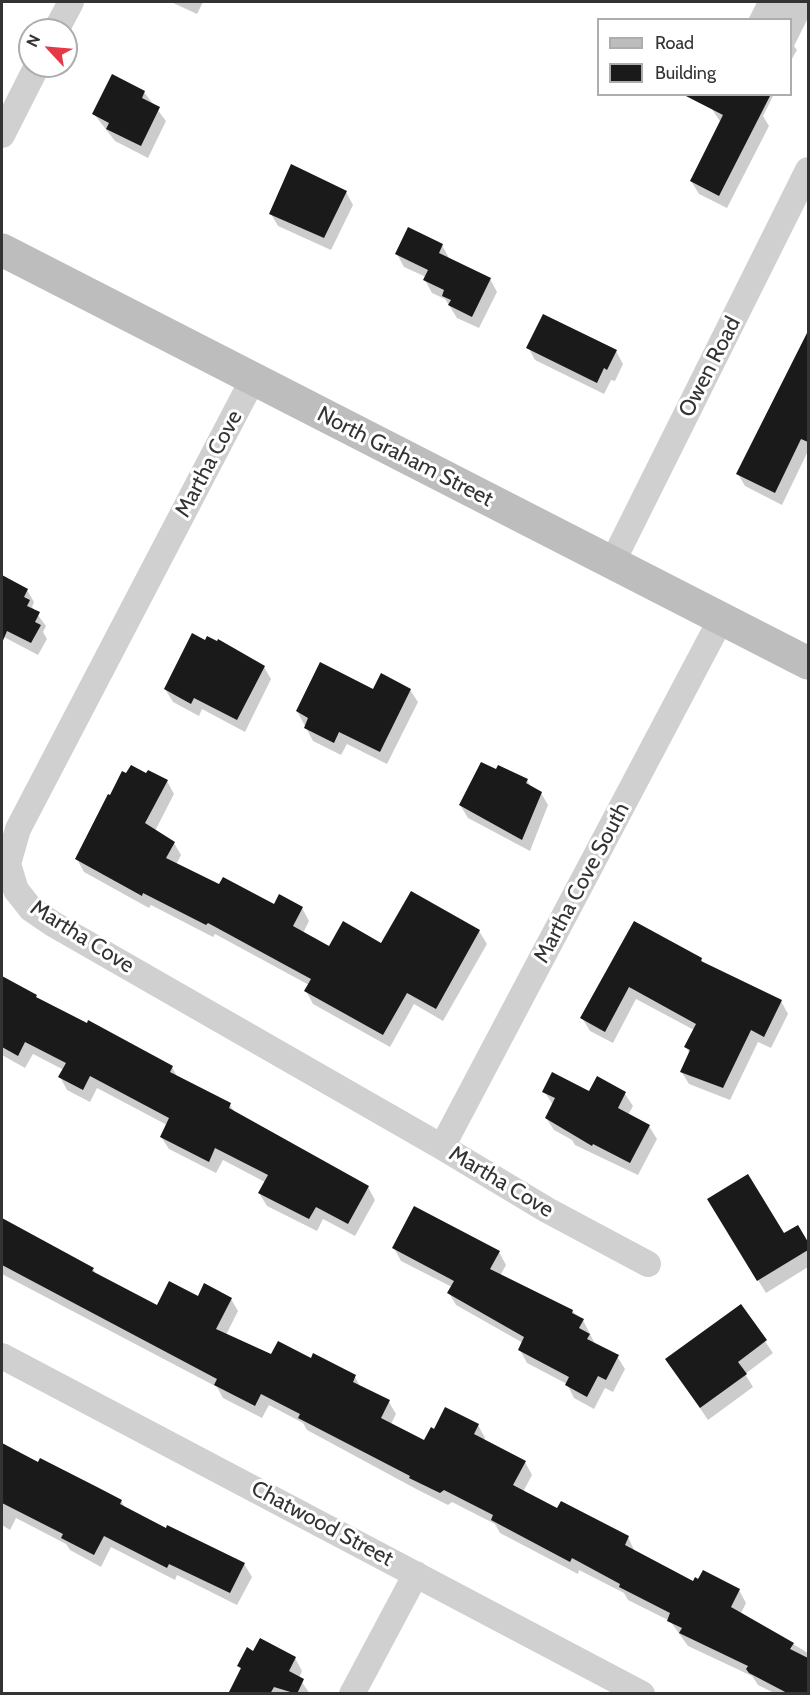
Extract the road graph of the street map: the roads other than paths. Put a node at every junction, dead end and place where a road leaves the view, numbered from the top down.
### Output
1 (71, 2) edge
2 (62, 18) edge
3 (31, 78) edge
4 (2, 135) edge
5 (808, 170) edge
6 (2, 250) edge
7 (254, 379) junction
8 (612, 563) junction
9 (721, 619) junction
10 (808, 663) edge
11 (442, 1147) junction
12 (648, 1264) dead end
13 (2, 1356) edge
14 (416, 1574) junction
15 (352, 1694) edge
16 (642, 1694) edge

1 - 2 street
3 - 4 street
5 - 8 street, Owen Road
6 - 7 main road, North Graham Street
7 - 8 main road, North Graham Street
7 - 11 street, Martha Cove
8 - 9 main road, North Graham Street
9 - 10 main road, North Graham Street
9 - 11 street, Martha Cove South
11 - 12 street, Martha Cove
13 - 14 street, Chatwood Street
14 - 15 street
14 - 16 street, Chatwood Street

